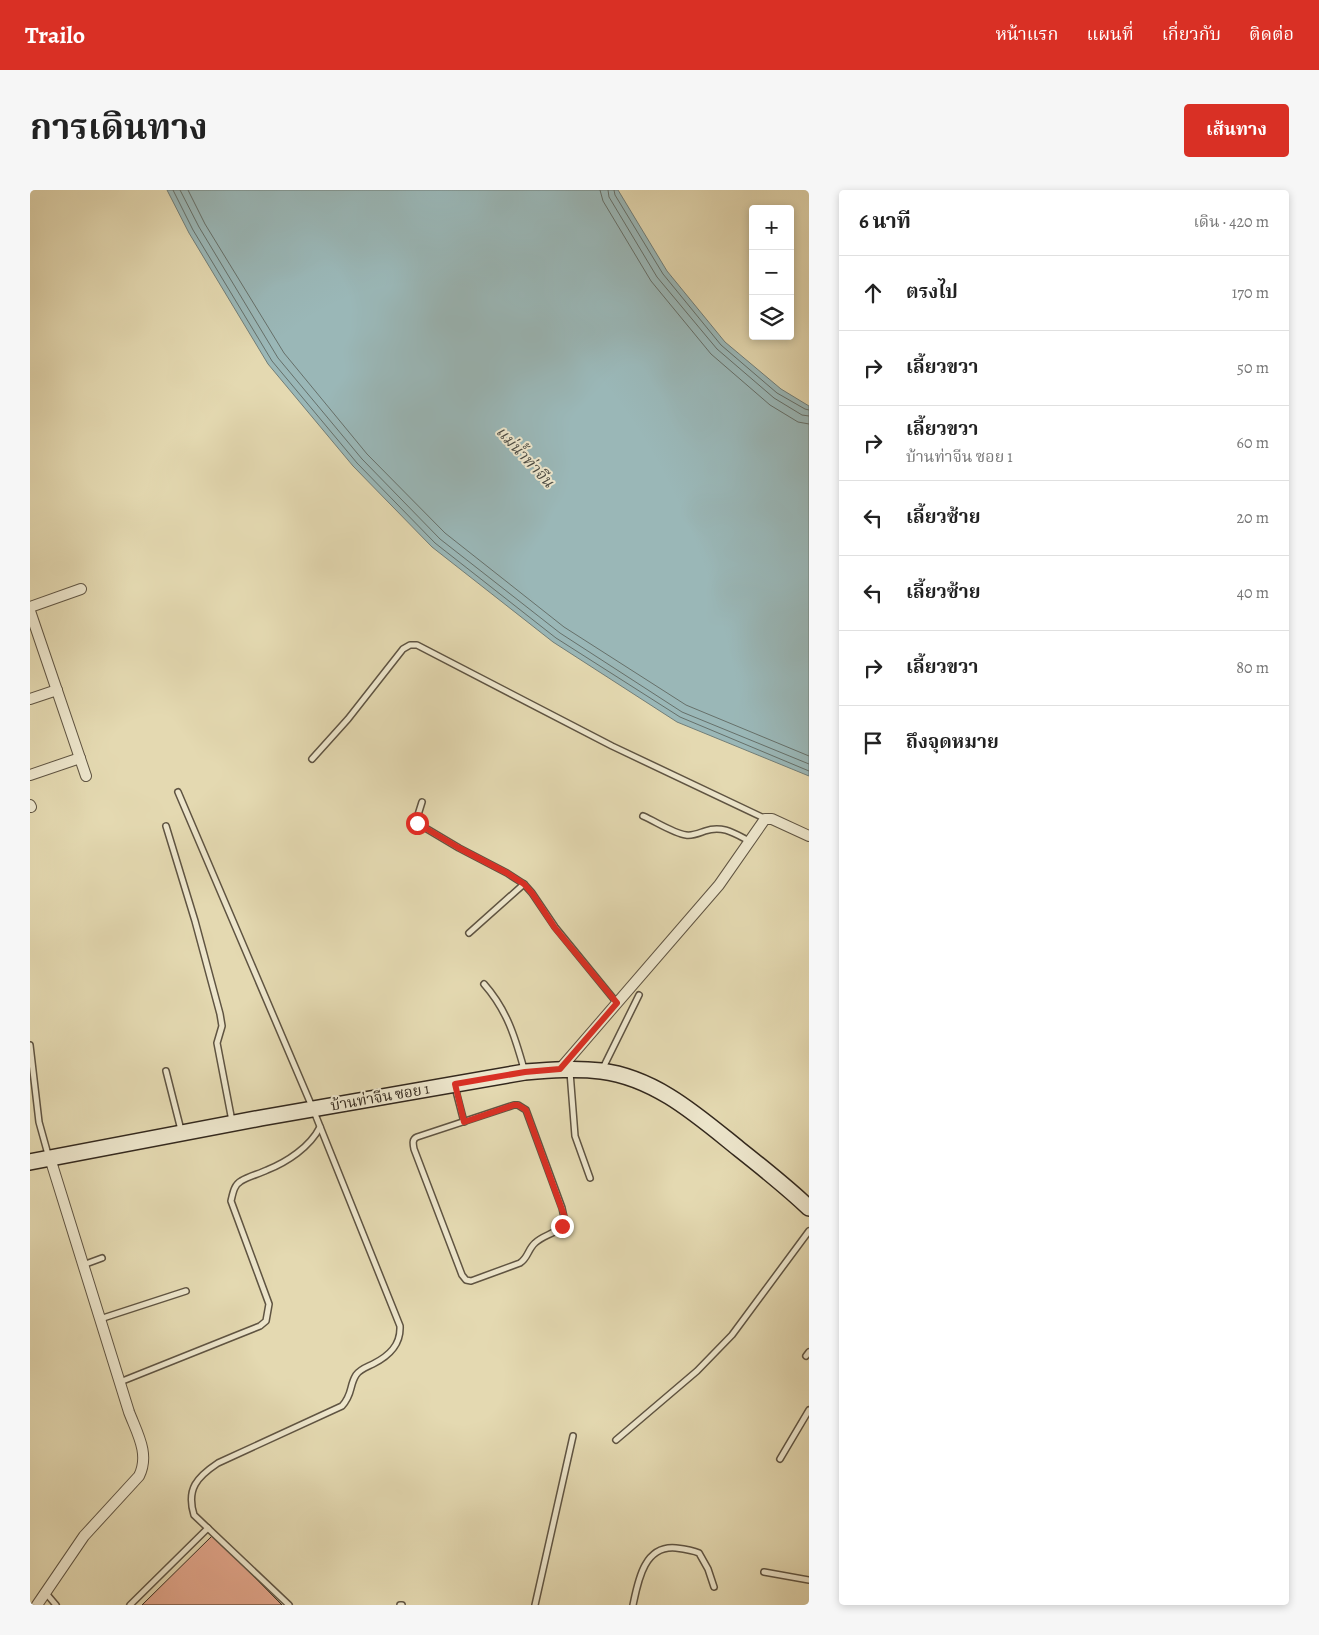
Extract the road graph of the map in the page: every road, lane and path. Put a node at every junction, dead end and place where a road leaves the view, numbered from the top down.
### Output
1 (81, 589) dead end
2 (30, 607) edge
3 (30, 611) edge
4 (57, 690) junction
5 (30, 699) edge
6 (80, 758) junction
7 (312, 759) dead end
8 (30, 775) edge
9 (86, 776) dead end
10 (178, 792) dead end
11 (422, 802) dead end
12 (643, 816) dead end
13 (766, 819) junction
14 (166, 826) dead end
15 (809, 836) edge
16 (749, 841) junction
17 (524, 884) junction
18 (469, 933) dead end
19 (484, 984) dead end
20 (639, 995) dead end
21 (617, 1003) junction
22 (30, 1045) edge
23 (565, 1069) junction
24 (166, 1071) dead end
25 (602, 1071) junction
26 (525, 1072) junction
27 (455, 1084) junction
28 (313, 1109) junction
29 (464, 1122) junction
30 (233, 1124) junction
31 (320, 1127) junction
32 (182, 1133) junction
33 (50, 1158) junction
34 (30, 1162) edge
35 (590, 1178) dead end
36 (809, 1208) edge
37 (809, 1231) edge
38 (102, 1258) dead end
39 (83, 1265) junction
40 (186, 1291) dead end
41 (100, 1320) junction
42 (120, 1382) junction
43 (809, 1410) edge
44 (573, 1436) dead end
45 (616, 1440) dead end
46 (780, 1459) dead end
47 (208, 1528) junction
48 (764, 1572) dead end
49 (809, 1580) edge
50 (714, 1587) dead end
51 (45, 1592) junction
52 (37, 1605) edge
53 (56, 1605) edge
54 (130, 1605) edge
55 (289, 1605) edge
56 (535, 1605) edge
57 (633, 1605) edge

1 - 2 street
3 - 4 street
4 - 5 street
4 - 6 street
6 - 8 street
6 - 9 street
7 - 13 lane
10 - 28 lane
11 - 17 lane
12 - 16 lane
13 - 15 street
13 - 16 street
14 - 30 lane
16 - 21 street
17 - 18 lane
17 - 21 lane
19 - 26 lane
20 - 25 lane
21 - 23 street
22 - 33 lane
23 - 25 street, บ้านท่าจีน ซอย 1
23 - 26 street, บ้านท่าจีน ซอย 1
23 - 35 lane
24 - 32 lane
25 - 36 street, บ้านท่าจีน ซอย 1
26 - 27 street, บ้านท่าจีน ซอย 1
27 - 28 street, บ้านท่าจีน ซอย 1
27 - 29 lane
28 - 30 street, บ้านท่าจีน ซอย 1
28 - 31 lane
29 - 29 lane
30 - 32 street, บ้านท่าจีน ซอย 1
31 - 42 lane
31 - 47 lane
32 - 33 street, บ้านท่าจีน ซอย 1
33 - 34 street, บ้านท่าจีน ซอย 1
33 - 39 street
37 - 45 lane
38 - 39 lane
39 - 41 street
40 - 41 lane
41 - 42 street
42 - 51 street
43 - 46 lane
44 - 56 lane
47 - 54 lane
47 - 55 lane
48 - 49 lane
50 - 57 lane
51 - 52 street
51 - 53 lane

